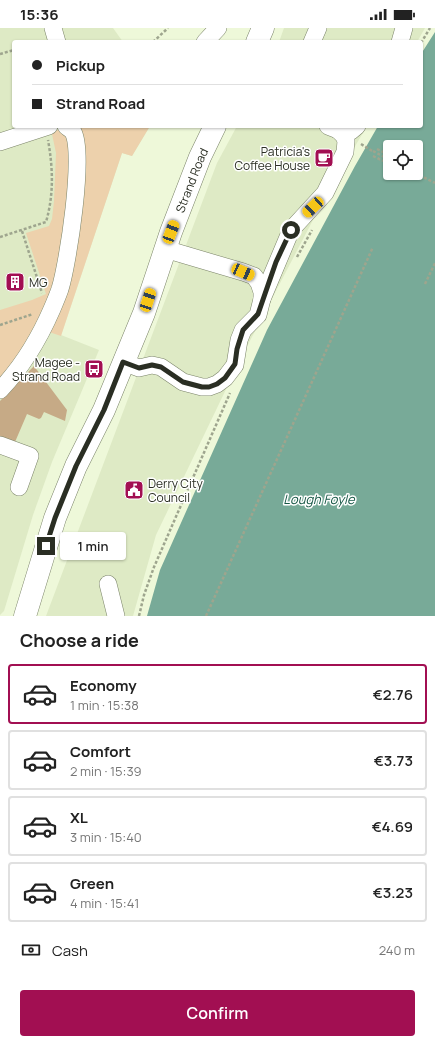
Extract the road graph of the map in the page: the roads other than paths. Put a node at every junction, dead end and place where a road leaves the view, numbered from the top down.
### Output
1 (53, 28) edge
2 (218, 28) edge
3 (318, 28) edge
4 (56, 40) edge
5 (207, 40) edge
6 (313, 40) edge
7 (43, 128) edge
8 (68, 128) edge
9 (214, 128) edge
10 (355, 128) edge
11 (357, 128) edge
12 (334, 129) edge
13 (0, 142) edge
14 (345, 152) junction
15 (165, 249) junction
16 (262, 299) junction
17 (123, 362) junction
18 (0, 390) edge
19 (0, 445) edge
20 (18, 487) dead end
21 (108, 584) dead end
22 (25, 616) edge
23 (116, 616) edge

1 - 4 street
2 - 5 street
3 - 6 street
7 - 13 street
8 - 18 street
9 - 15 highway, Strand Road
10 - 12 street
11 - 14 street
12 - 14 street
14 - 16 street
15 - 16 street
15 - 17 highway, Strand Road
16 - 17 street
17 - 22 highway, Strand Road
19 - 20 street
21 - 23 street

